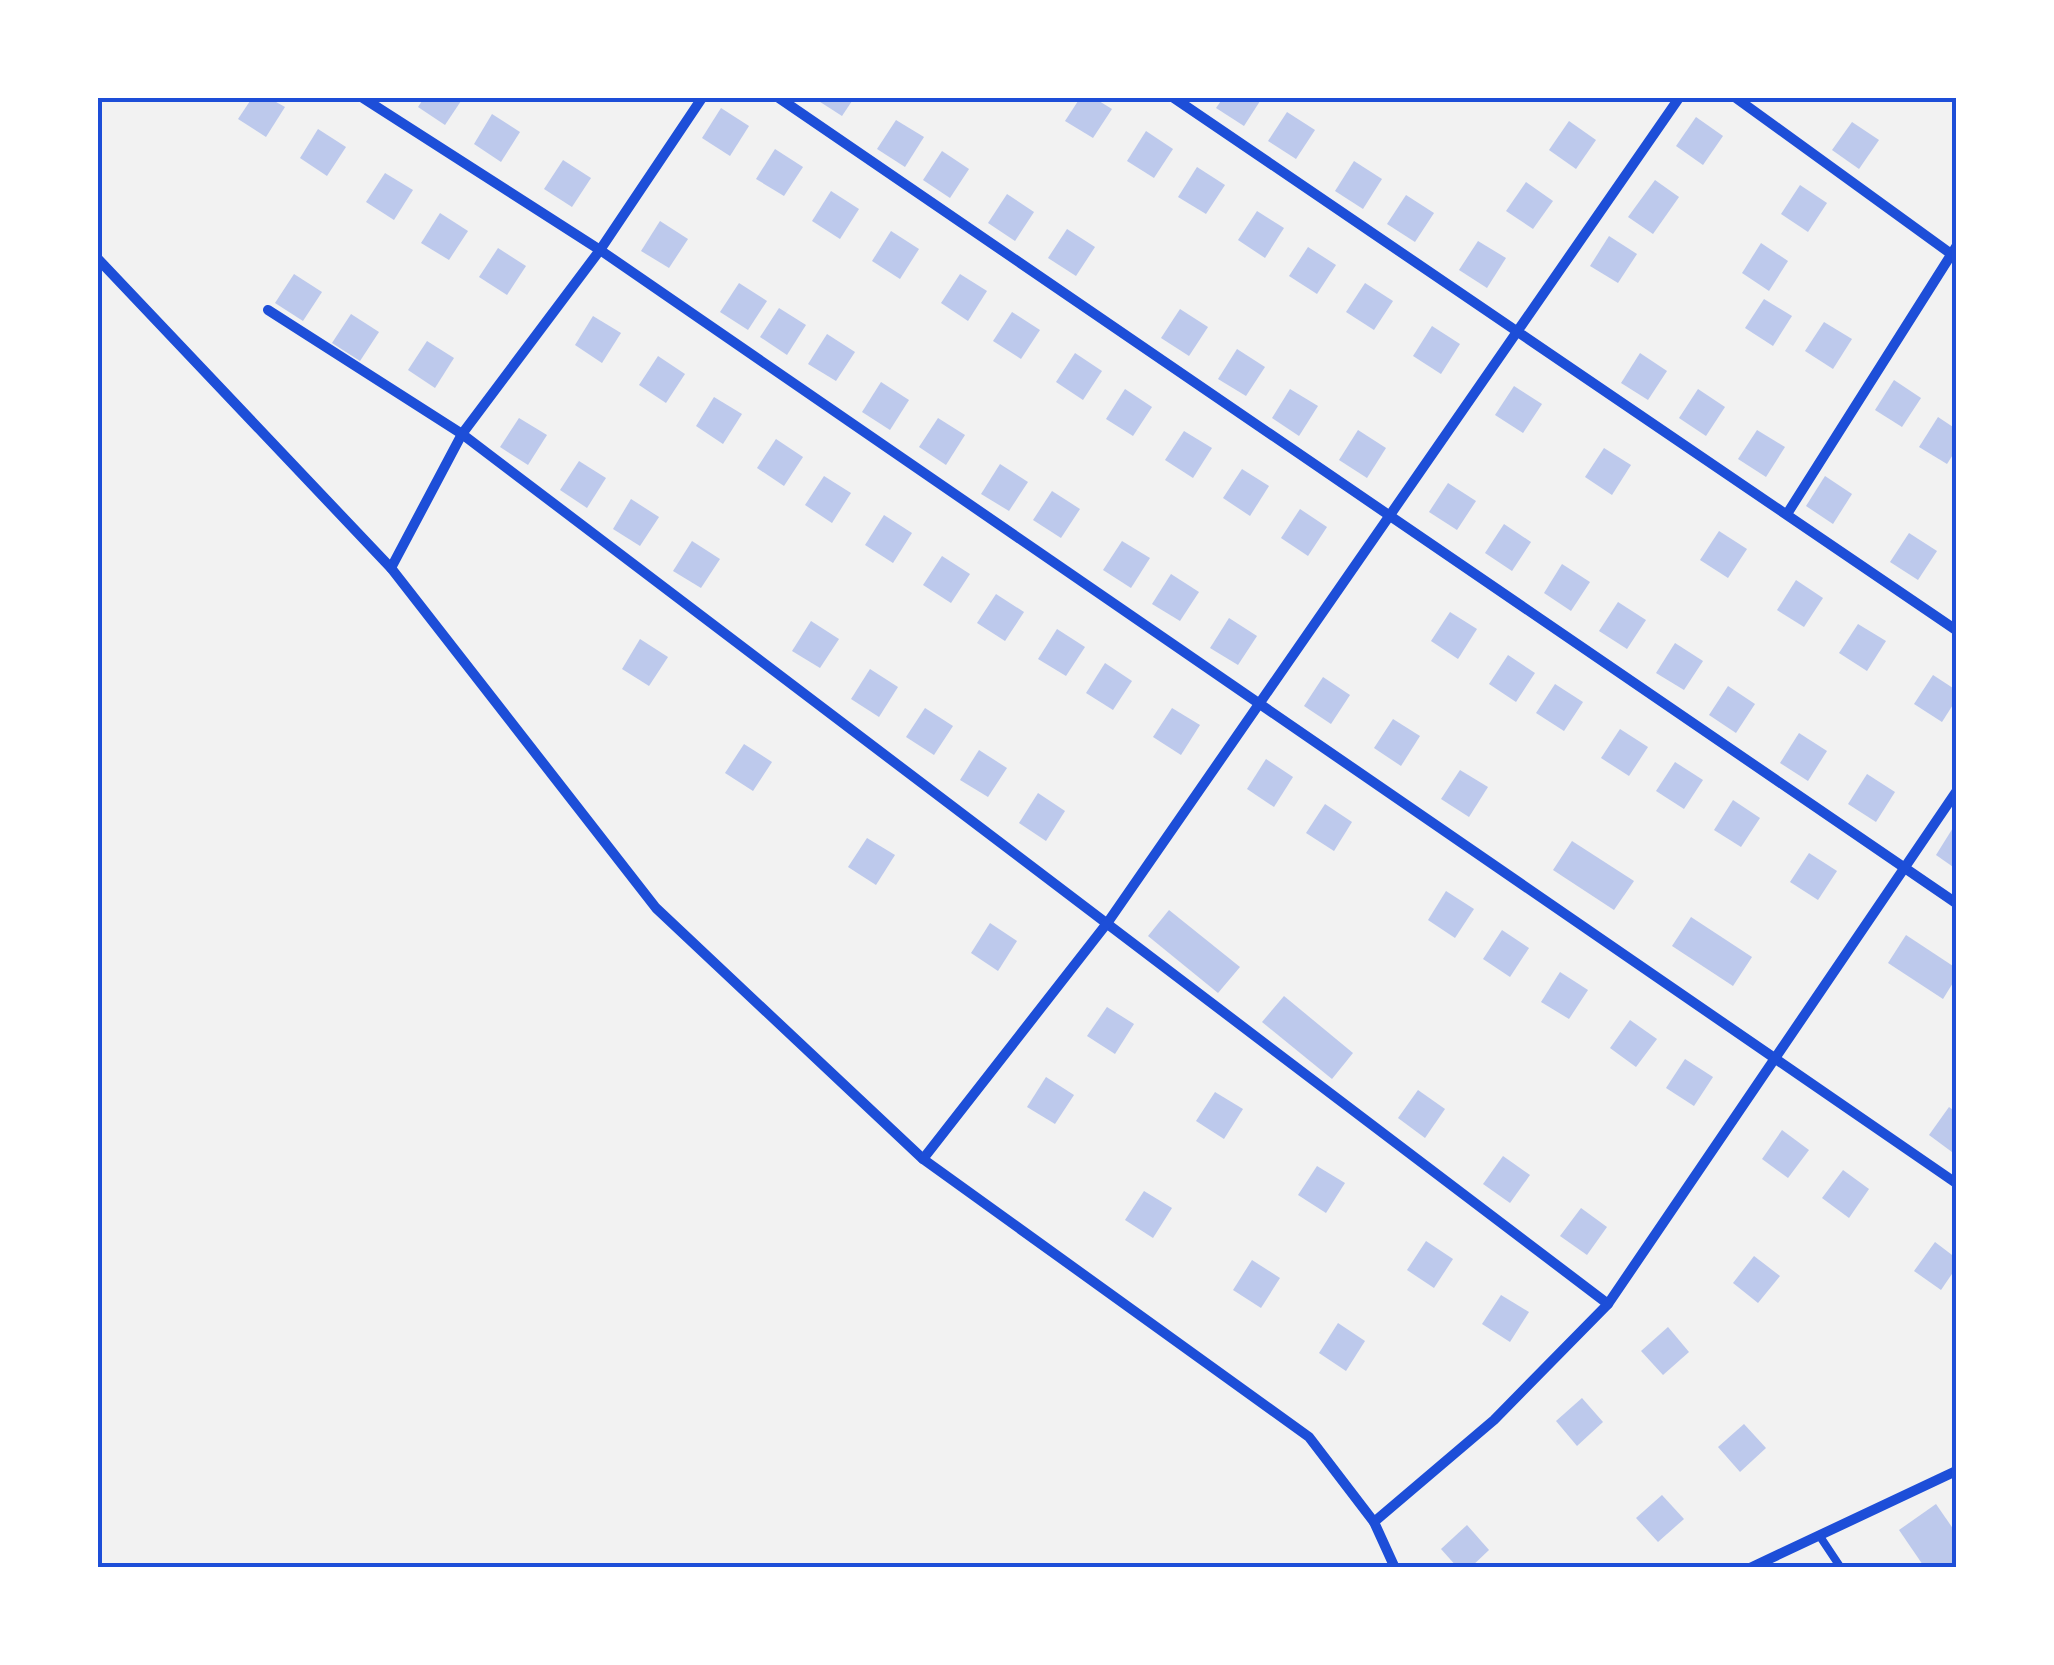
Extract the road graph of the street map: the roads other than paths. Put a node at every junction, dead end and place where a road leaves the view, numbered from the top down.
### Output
1 (363, 98) edge
2 (702, 98) edge
3 (779, 98) edge
4 (1678, 98) edge
5 (1736, 98) edge
6 (1181, 100) edge
7 (600, 250) junction
8 (1955, 253) edge
9 (98, 259) edge
10 (268, 310) dead end
11 (1515, 328) junction
12 (462, 434) junction
13 (1787, 514) junction
14 (1391, 518) junction
15 (391, 568) junction
16 (1956, 630) edge
17 (1260, 701) junction
18 (1956, 792) edge
19 (1905, 869) junction
20 (1956, 903) edge
21 (1108, 922) junction
22 (1778, 1056) junction
23 (924, 1159) junction
24 (1956, 1183) edge
25 (1608, 1304) junction
26 (1956, 1470) edge
27 (1374, 1522) junction
28 (1819, 1535) junction
29 (1395, 1568) edge
30 (1750, 1568) edge
31 (1840, 1568) edge

1 - 7 street
2 - 7 street
3 - 14 street
4 - 11 street
5 - 8 street
6 - 11 street
7 - 12 street
7 - 17 street
8 - 13 street
9 - 15 street
10 - 12 street
11 - 13 street
11 - 14 street
12 - 15 street
12 - 21 street
13 - 16 street
14 - 17 street
14 - 19 street
15 - 23 street
17 - 21 street
17 - 22 street
18 - 19 street
19 - 20 street
19 - 22 street
21 - 23 street
21 - 25 street
22 - 24 street
22 - 25 street
23 - 27 street
25 - 27 street
26 - 28 street
27 - 29 street
28 - 30 street
28 - 31 lane

